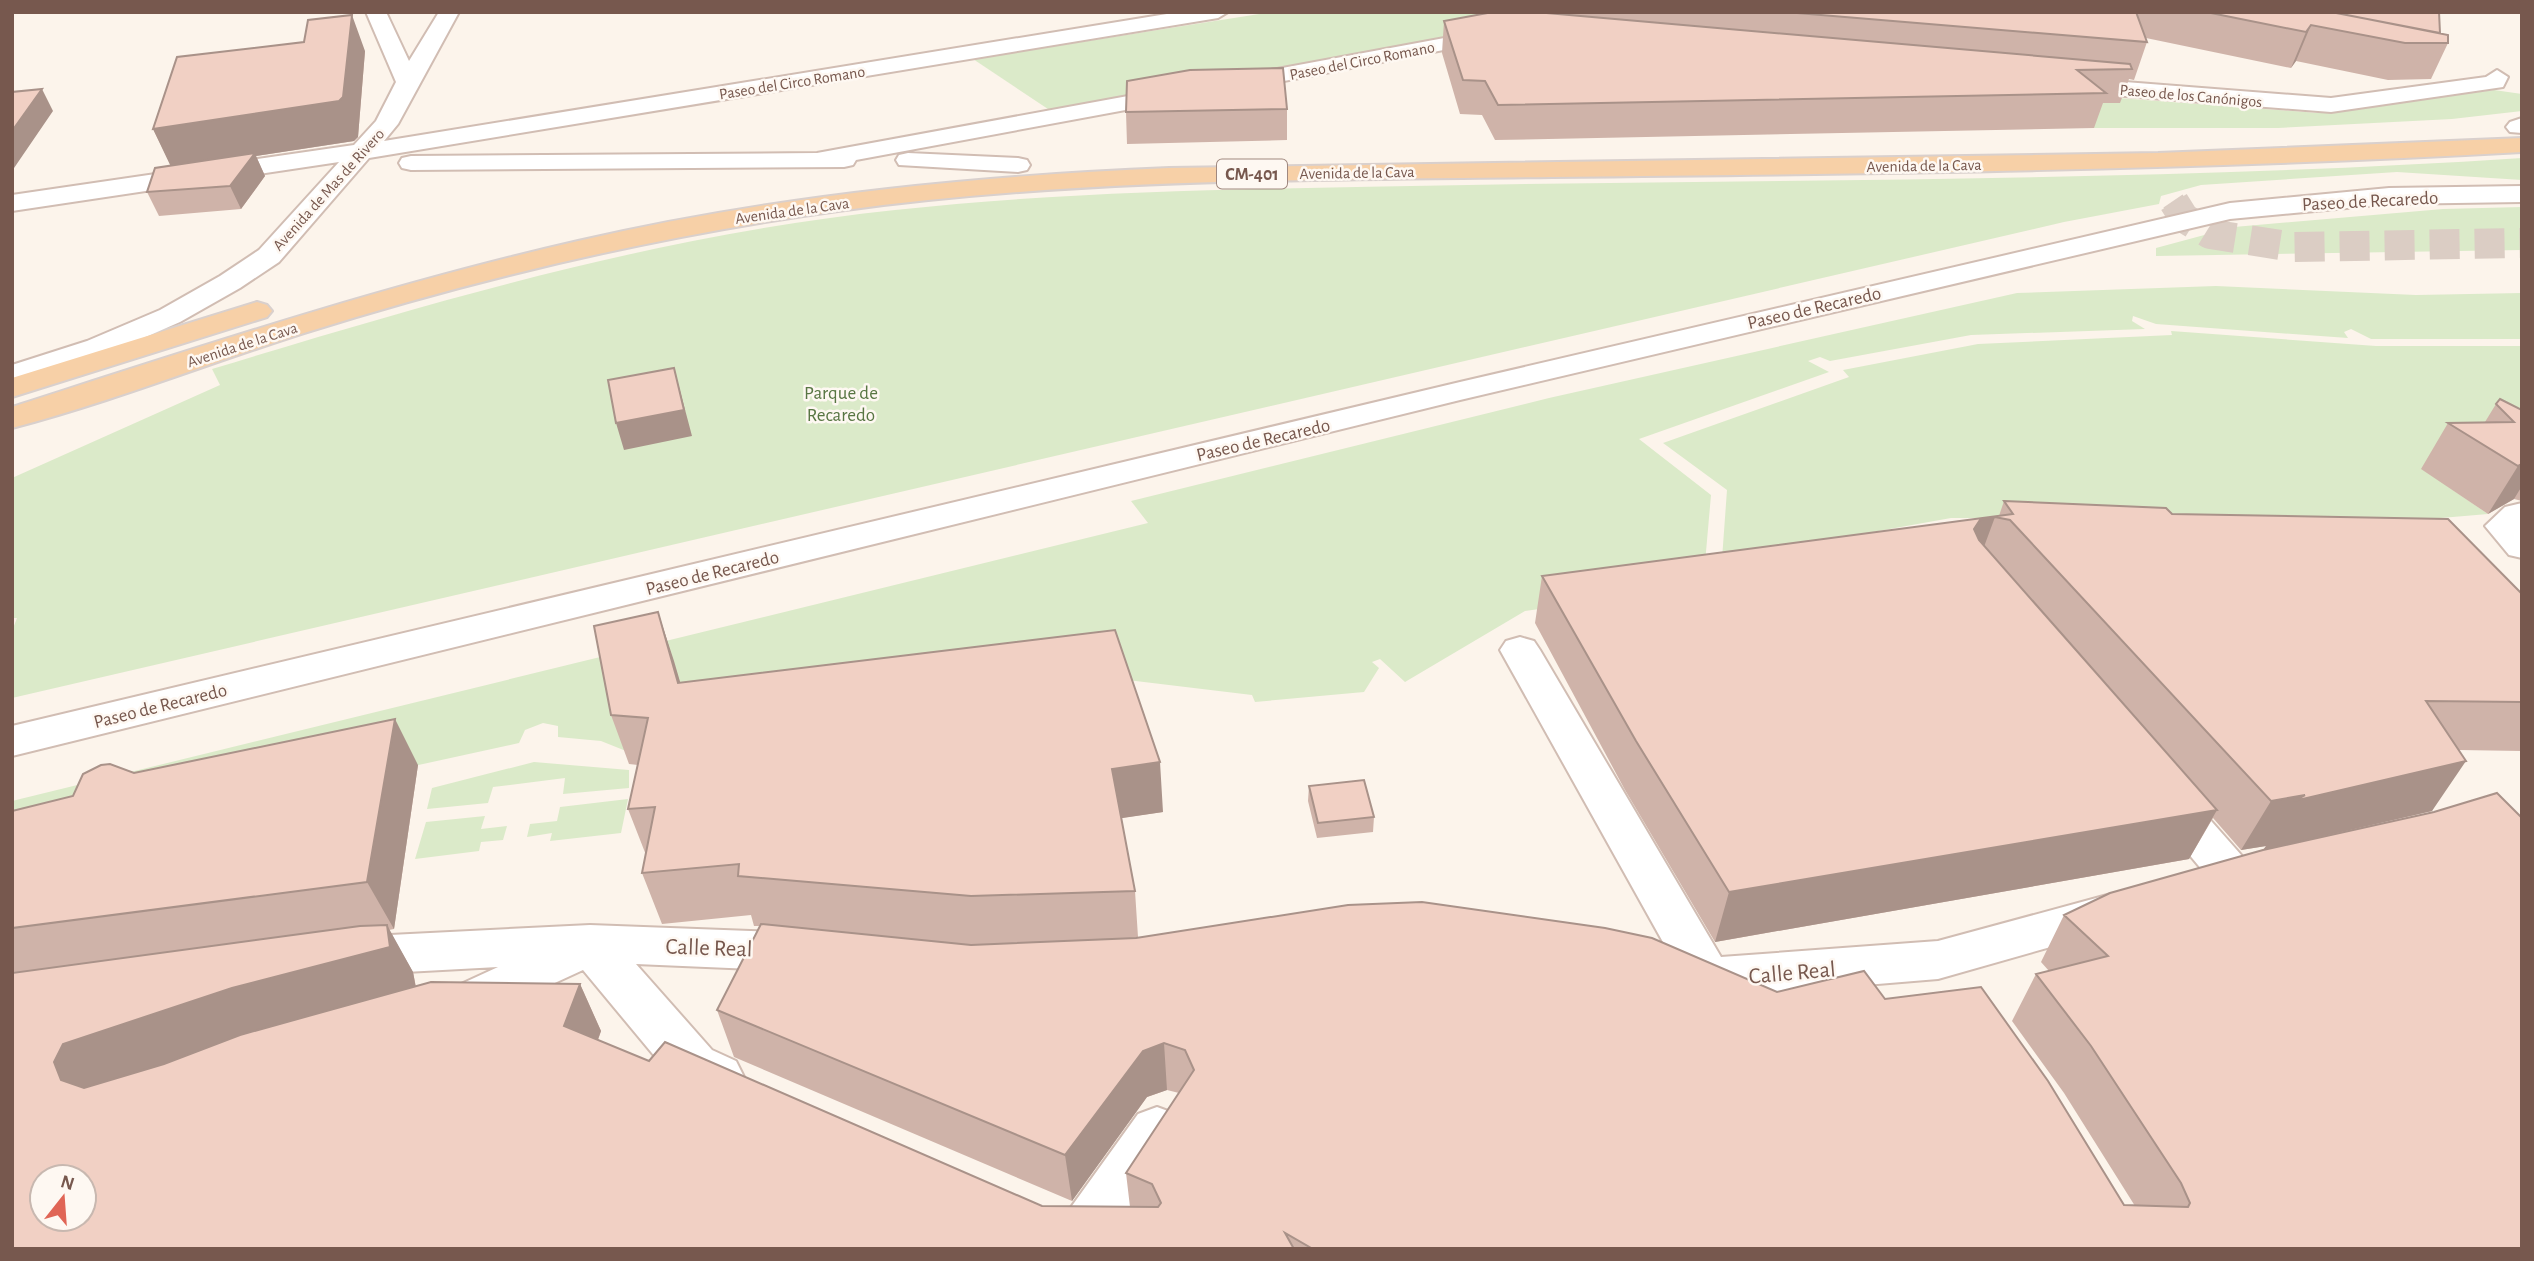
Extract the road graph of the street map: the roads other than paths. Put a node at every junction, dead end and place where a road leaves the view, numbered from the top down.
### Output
1 (376, 12) edge
2 (449, 12) edge
3 (1218, 12) edge
4 (1512, 33) edge
5 (2457, 68) dead end
6 (2513, 81) edge
7 (407, 82) junction
8 (2057, 83) edge
9 (2521, 131) edge
10 (365, 151) junction
11 (818, 160) junction
12 (1018, 164) junction
13 (2214, 190) dead end
14 (2522, 191) edge
15 (12, 203) edge
16 (301, 299) dead end
17 (275, 306) dead end
18 (12, 375) edge
19 (12, 388) edge
20 (12, 418) edge
21 (2522, 513) edge
22 (2522, 547) edge
23 (1520, 650) dead end
24 (12, 741) edge
25 (2145, 774) edge
26 (590, 944) junction
27 (844, 956) edge
28 (1938, 960) junction
29 (305, 962) edge
30 (1645, 964) edge
31 (1708, 978) junction
32 (1968, 1003) edge
33 (424, 1016) edge
34 (757, 1094) edge
35 (1168, 1115) edge
36 (1088, 1235) edge

1 - 7 street
2 - 7 street, Avenida de Mas de Rivero
3 - 10 street, Paseo del Circo Romano
4 - 11 street, Paseo del Circo Romano
5 - 6 street
6 - 8 street, Paseo de los Canónigos
7 - 10 street, Avenida de Mas de Rivero
9 - 12 main road, Avenida de la Cava / CM-401
9 - 20 main road, Avenida de la Cava / CM-401
10 - 11 street
10 - 15 street, Paseo del Circo Romano
10 - 18 street, Avenida de Mas de Rivero
11 - 12 street
12 - 16 main road, Avenida de la Cava / CM-401
13 - 14 street
14 - 24 street, Paseo de Recaredo
17 - 19 main road, Avenida de la Cava
21 - 22 street
23 - 31 street
25 - 28 street, Calle Real
26 - 27 street, Calle Real
26 - 29 street, Calle Real
26 - 33 street
26 - 34 street
28 - 31 street, Calle Real
28 - 32 street
30 - 31 street, Calle Real
35 - 36 street

